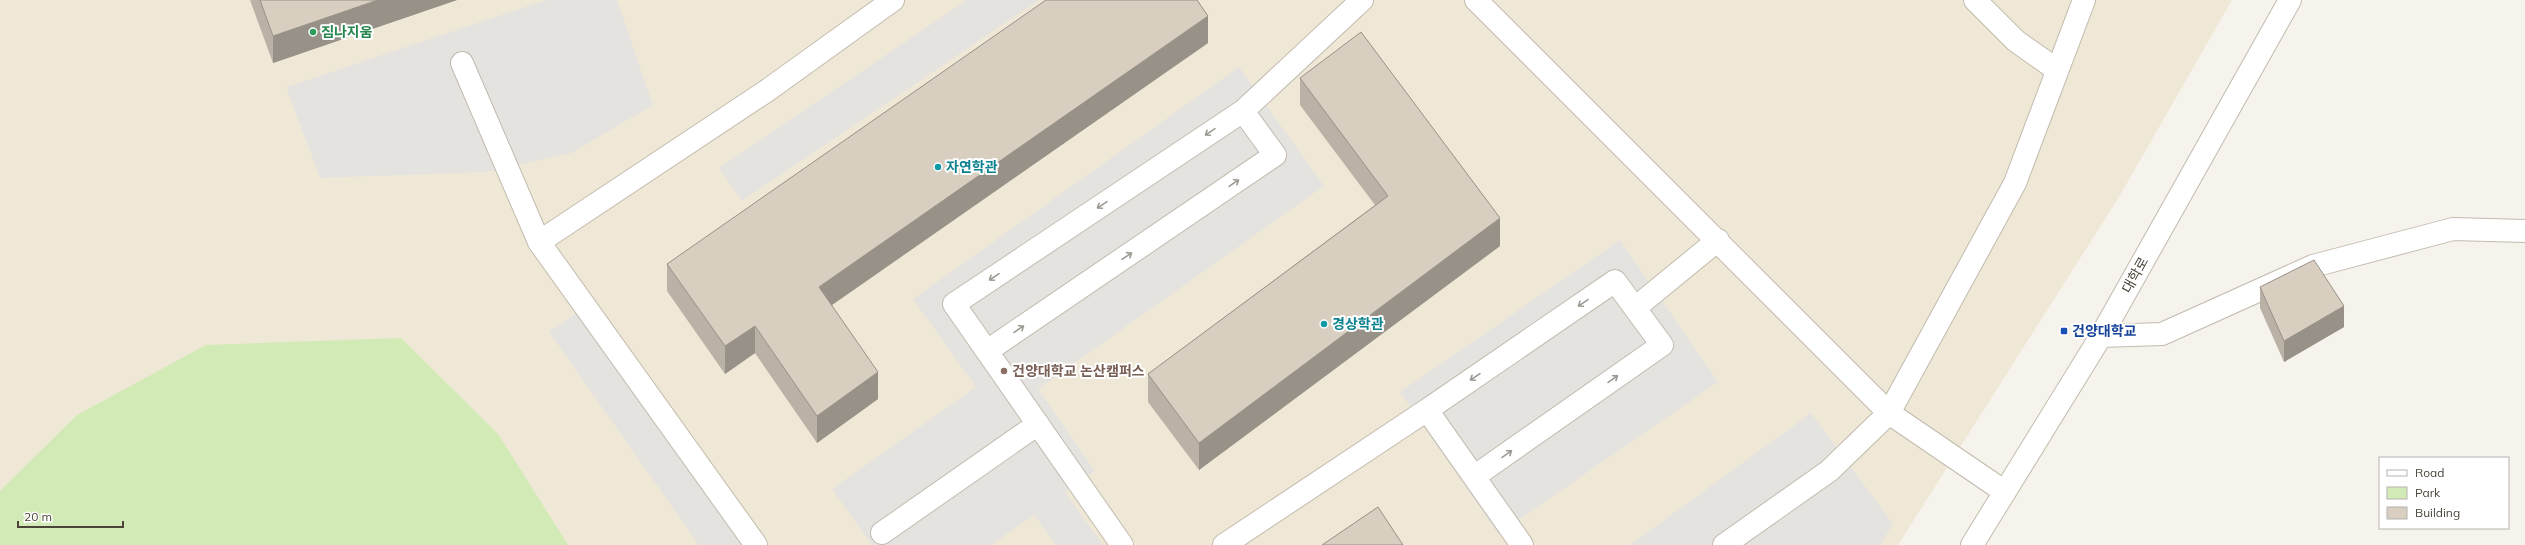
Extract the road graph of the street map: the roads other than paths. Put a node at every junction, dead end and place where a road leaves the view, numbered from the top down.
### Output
1 (893, 0) edge
2 (1362, 0) edge
3 (1476, 0) edge
4 (1975, 0) edge
5 (2084, 0) edge
6 (2290, 0) edge
7 (462, 63) dead end
8 (2057, 70) junction
9 (1243, 111) junction
10 (2525, 231) edge
11 (1718, 240) junction
12 (539, 242) junction
13 (1635, 308) junction
14 (2101, 336) junction
15 (987, 351) junction
16 (1427, 410) junction
17 (1889, 413) junction
18 (1038, 424) junction
19 (1475, 476) junction
20 (2005, 492) junction
21 (882, 533) dead end
22 (756, 545) edge
23 (1122, 545) edge
24 (1224, 545) edge
25 (1522, 545) edge
26 (1724, 545) edge
27 (1972, 545) edge

1 - 12 street
2 - 9 street
3 - 11 street
4 - 8 street
5 - 8 street
6 - 14 street, 대학로
7 - 12 street
8 - 17 street
15 -> 9 street
9 -> 15 street
10 - 14 street
11 - 13 street
11 - 17 street
12 - 22 street
13 -> 16 street
19 -> 13 street
14 - 20 street, 대학로
15 - 18 street
16 - 19 street
16 - 24 street
17 - 20 street
17 - 26 street
18 - 21 street
18 - 23 street
19 - 25 street
20 - 27 street, 대학로

